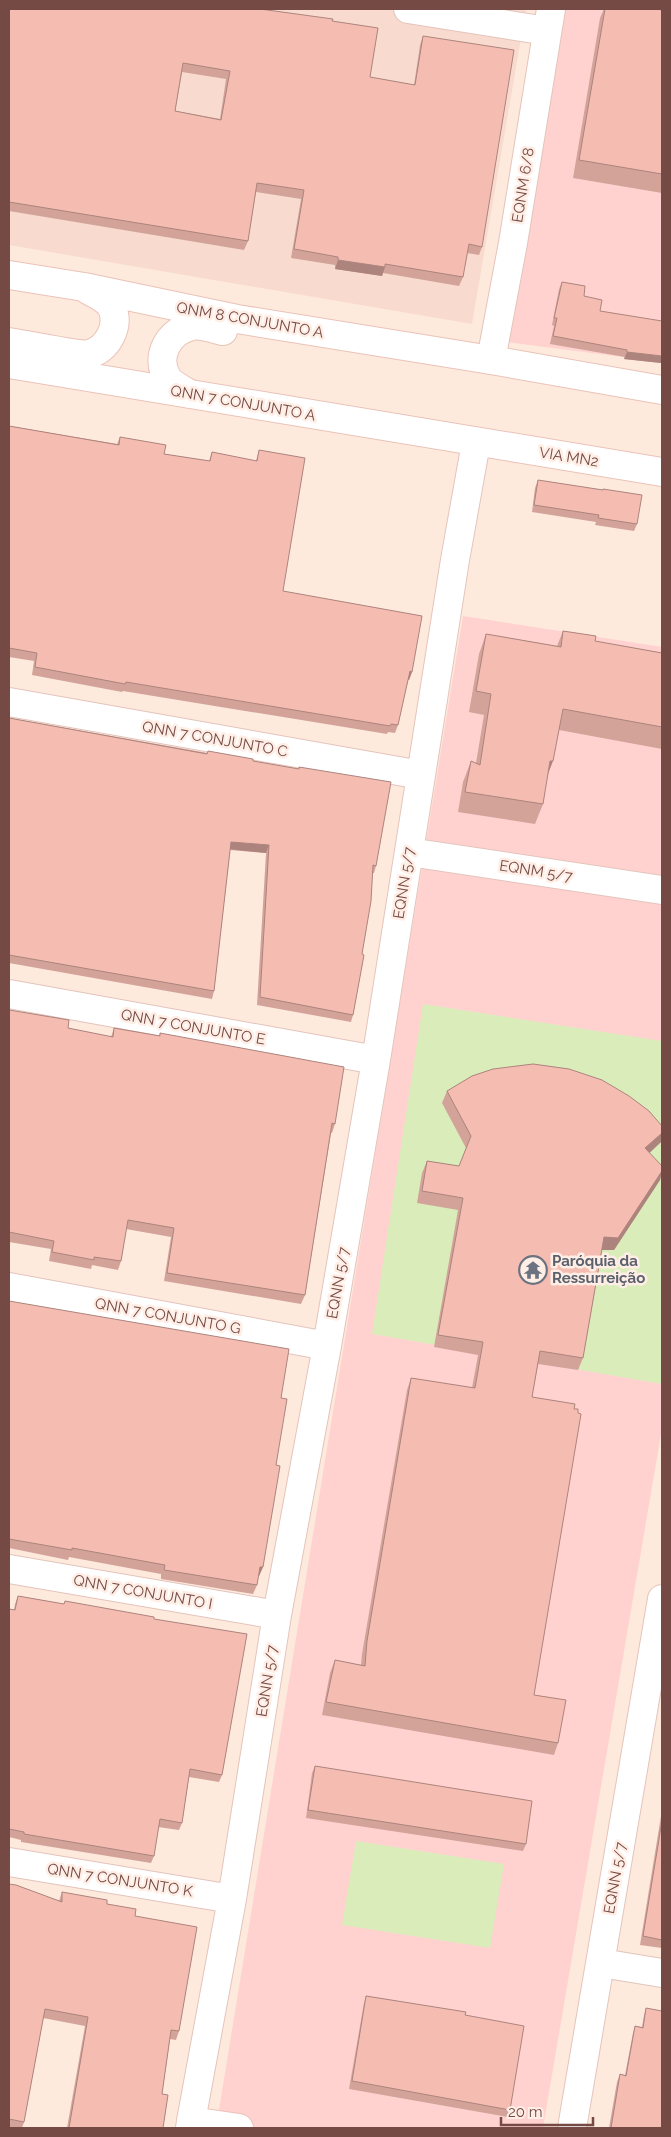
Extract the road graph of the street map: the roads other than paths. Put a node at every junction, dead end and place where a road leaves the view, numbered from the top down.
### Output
1 (408, 9) edge
2 (549, 20) edge
3 (9, 275) edge
4 (84, 287) junction
5 (9, 342) edge
6 (491, 360) junction
7 (9, 364) edge
8 (518, 365) junction
9 (662, 390) edge
10 (190, 394) junction
11 (476, 443) junction
12 (662, 472) edge
13 (9, 702) edge
14 (421, 776) junction
15 (409, 852) junction
16 (662, 890) edge
17 (9, 994) edge
18 (376, 1060) junction
19 (9, 1287) edge
20 (327, 1346) junction
21 (9, 1569) edge
22 (662, 1599) edge
23 (277, 1615) junction
24 (655, 1684) edge
25 (9, 1862) edge
26 (232, 1899) junction
27 (601, 1963) junction
28 (662, 1973) edge
29 (191, 2125) edge
30 (239, 2128) edge
31 (572, 2128) edge

1 - 2 street
2 - 6 street, EQNM 6/8
3 - 4 street, QNM 8 CONJUNTO A
4 - 5 street
4 - 6 street, QNM 8 CONJUNTO A
6 - 8 street
7 - 10 street, QNN 7 CONJUNTO A
8 - 9 street
8 - 10 street
10 - 11 street, QNN 7 CONJUNTO A
11 - 12 street, VIA MN2
11 - 14 street, EQNN 5/7
13 - 14 street, QNN 7 CONJUNTO C
14 - 15 street, EQNN 5/7
15 - 16 street, EQNM 5/7
15 - 18 street, EQNN 5/7
17 - 18 street, QNN 7 CONJUNTO E
18 - 20 street, EQNN 5/7
19 - 20 street, QNN 7 CONJUNTO G
20 - 23 street, EQNN 5/7
21 - 23 street, QNN 7 CONJUNTO I
22 - 24 street, EQNN 5/7
23 - 26 street, EQNN 5/7
24 - 27 street, EQNN 5/7
25 - 26 street, QNN 7 CONJUNTO K
26 - 29 street, EQNN 5/7
27 - 28 street
27 - 31 street, EQNN 5/7
29 - 30 street

